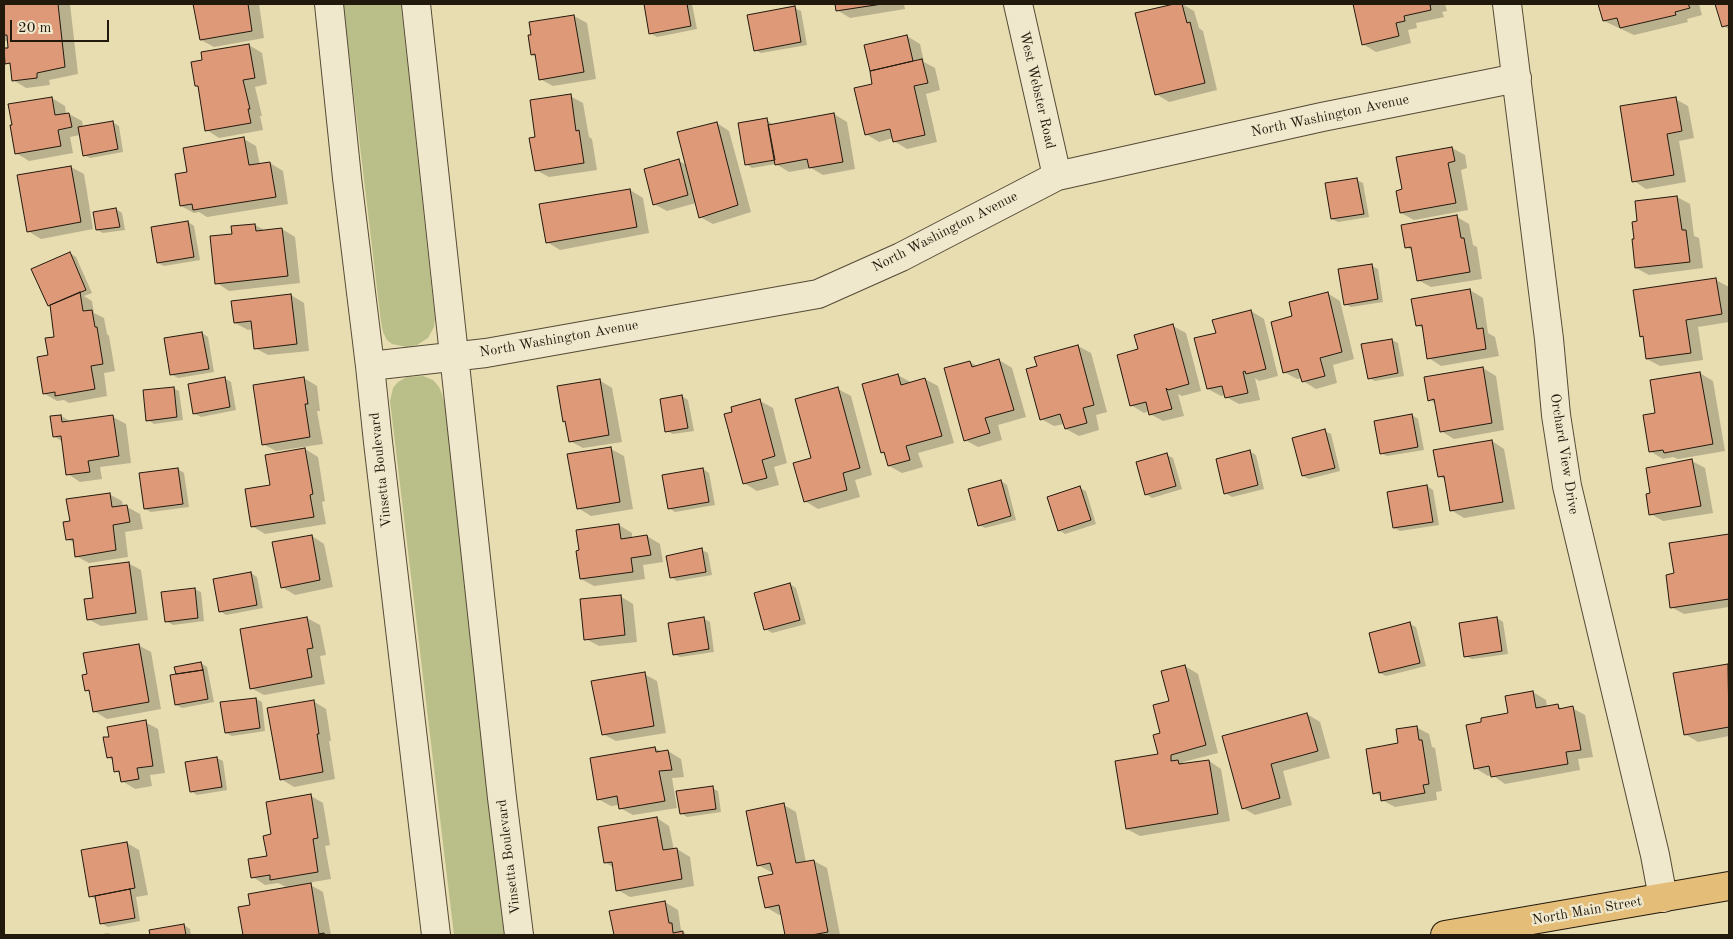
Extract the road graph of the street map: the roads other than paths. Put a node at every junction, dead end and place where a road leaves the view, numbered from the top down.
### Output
1 (329, 4) edge
2 (416, 4) edge
3 (1018, 4) edge
4 (1507, 4) edge
5 (1517, 78) junction
6 (1057, 176) junction
7 (454, 357) junction
8 (370, 366) junction
9 (1729, 886) edge
10 (1663, 898) junction
11 (436, 935) edge
12 (519, 935) edge
13 (1445, 935) edge

1 - 8 street, Vinsetta Boulevard
2 - 7 street, Vinsetta Boulevard
3 - 6 street, West Webster Road
4 - 5 street, Orchard View Drive
5 - 6 street, North Washington Avenue
5 - 10 street, Orchard View Drive
6 - 7 street, North Washington Avenue
7 - 8 street, North Washington Avenue
7 - 12 street, Vinsetta Boulevard
8 - 11 street, Vinsetta Boulevard
9 - 10 main road, North Main Street
10 - 13 main road, North Main Street

